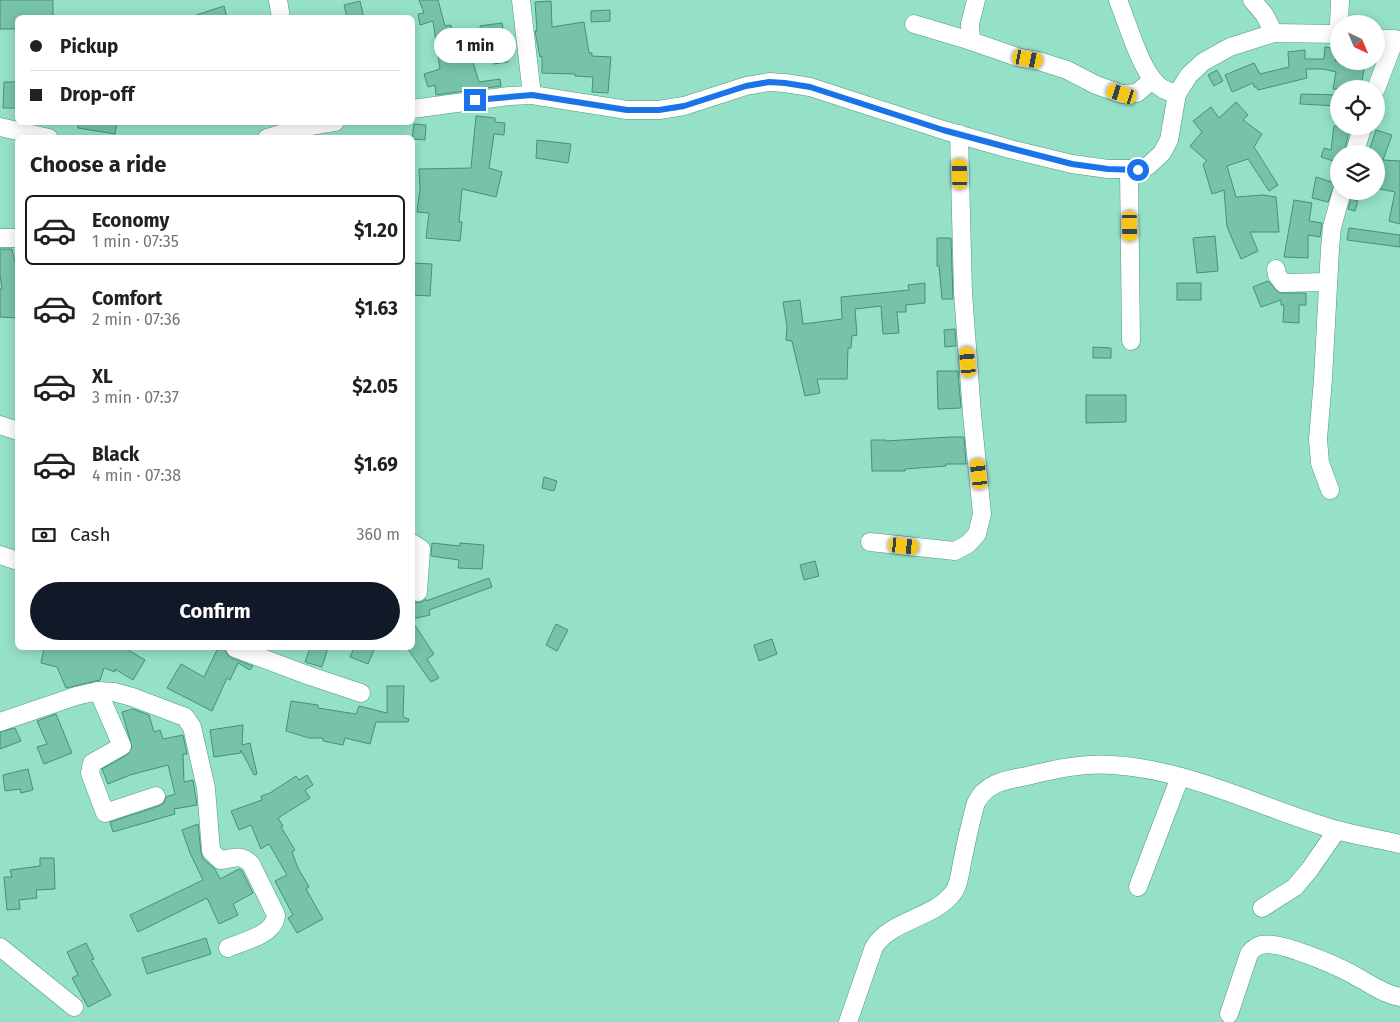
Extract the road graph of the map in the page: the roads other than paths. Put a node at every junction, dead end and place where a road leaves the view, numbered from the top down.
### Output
1 (278, 0) edge
2 (521, 0) edge
3 (976, 0) edge
4 (1118, 0) edge
5 (1252, 0) edge
6 (1340, 0) edge
7 (280, 15) edge
8 (1339, 15) edge
9 (914, 24) dead end
10 (1274, 33) junction
11 (1330, 34) edge
12 (1397, 40) edge
13 (971, 41) junction
14 (1152, 80) junction
15 (1380, 80) edge
16 (1177, 94) junction
17 (532, 95) junction
18 (415, 109) edge
19 (300, 125) edge
20 (0, 127) edge
21 (959, 134) junction
22 (35, 135) edge
23 (275, 135) edge
24 (1129, 169) junction
25 (1340, 200) edge
26 (0, 238) edge
27 (15, 238) edge
28 (1276, 269) dead end
29 (1328, 282) junction
30 (1131, 341) dead end
31 (0, 425) edge
32 (15, 430) edge
33 (1330, 490) dead end
34 (870, 542) dead end
35 (415, 545) edge
36 (0, 555) edge
37 (15, 560) edge
38 (418, 592) dead end
39 (239, 650) edge
40 (98, 691) junction
41 (361, 693) dead end
42 (0, 722) edge
43 (1180, 777) junction
44 (156, 796) dead end
45 (1337, 830) junction
46 (1400, 844) edge
47 (1138, 887) dead end
48 (1262, 908) dead end
49 (0, 947) edge
50 (228, 948) dead end
51 (1400, 997) edge
52 (74, 1007) dead end
53 (1229, 1014) dead end
54 (848, 1022) edge

1 - 7 street
2 - 17 street
3 - 13 street
4 - 14 street
5 - 10 street
6 - 8 street
9 - 13 street
10 - 11 street
10 - 16 street
12 - 15 street
13 - 14 street
14 - 16 street
16 - 24 street
17 - 18 street
17 - 21 street
19 - 23 street
20 - 22 street
21 - 24 street
21 - 34 street
24 - 30 street
25 - 29 street
26 - 27 street
28 - 29 street
29 - 33 street
31 - 32 street
35 - 38 street
36 - 37 street
39 - 41 street
40 - 42 street
40 - 44 street
40 - 50 street
43 - 45 street
43 - 47 street
43 - 54 street
45 - 46 street
45 - 48 street
49 - 52 street
51 - 53 street

